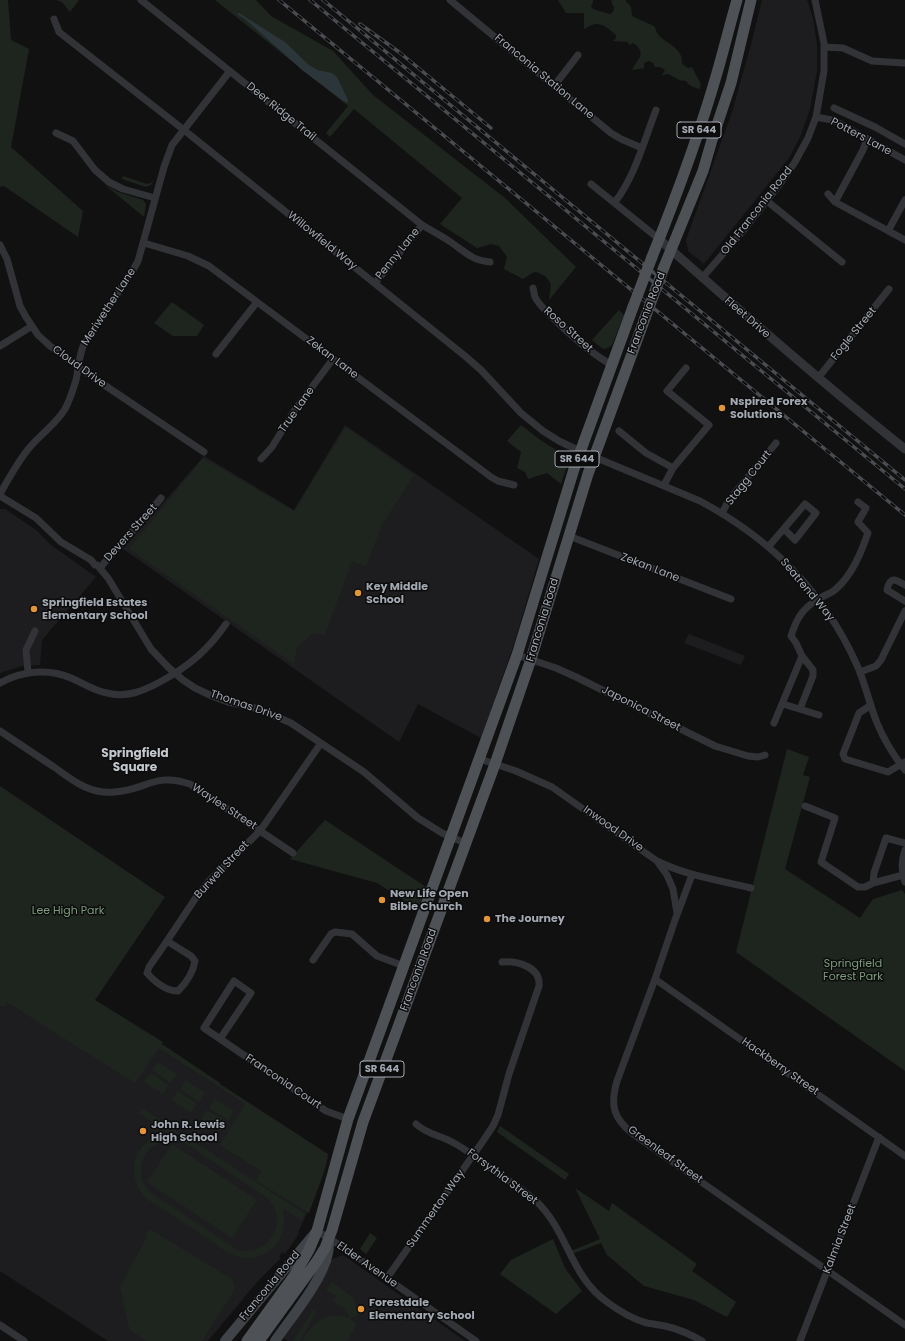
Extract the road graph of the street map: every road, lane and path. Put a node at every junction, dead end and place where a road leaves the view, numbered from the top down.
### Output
1 (141, 0) edge
2 (450, 0) edge
3 (737, 0) edge
4 (752, 0) edge
5 (815, 0) edge
6 (54, 19) dead end
7 (824, 47) junction
8 (578, 55) dead end
9 (905, 63) edge
10 (230, 71) junction
11 (554, 86) junction
12 (834, 108) dead end
13 (656, 110) dead end
14 (816, 117) junction
15 (184, 130) junction
16 (56, 133) dead end
17 (867, 140) junction
18 (905, 144) edge
19 (642, 148) junction
20 (905, 160) edge
21 (591, 184) dead end
22 (828, 194) dead end
23 (155, 198) junction
24 (767, 200) junction
25 (905, 200) edge
26 (616, 202) junction
27 (835, 202) junction
28 (422, 225) junction
29 (888, 231) junction
30 (659, 239) junction
31 (905, 240) edge
32 (144, 243) junction
33 (0, 245) edge
34 (671, 250) junction
35 (490, 262) dead end
36 (842, 262) dead end
37 (702, 278) junction
38 (375, 283) junction
39 (533, 288) dead end
40 (889, 289) dead end
41 (257, 302) junction
42 (32, 326) junction
43 (0, 346) edge
44 (216, 354) dead end
45 (333, 359) junction
46 (611, 365) junction
47 (78, 366) junction
48 (686, 368) dead end
49 (818, 378) junction
50 (619, 431) dead end
51 (776, 443) dead end
52 (903, 445) edge
53 (580, 450) junction
54 (204, 452) dead end
55 (594, 456) junction
56 (261, 459) dead end
57 (673, 468) junction
58 (514, 485) dead end
59 (664, 485) junction
60 (0, 495) edge
61 (161, 498) dead end
62 (858, 502) dead end
63 (722, 513) junction
64 (784, 529) junction
65 (569, 536) junction
66 (769, 546) junction
67 (100, 568) junction
68 (905, 585) edge
69 (731, 599) dead end
70 (818, 599) junction
71 (905, 601) edge
72 (905, 611) edge
73 (226, 624) dead end
74 (36, 631) dead end
75 (517, 655) junction
76 (802, 656) junction
77 (531, 659) junction
78 (28, 672) junction
79 (860, 672) junction
80 (176, 674) junction
81 (0, 683) edge
82 (783, 704) junction
83 (871, 705) junction
84 (800, 709) junction
85 (819, 715) dead end
86 (774, 723) dead end
87 (0, 731) edge
88 (321, 742) junction
89 (765, 755) dead end
90 (480, 759) junction
91 (495, 764) junction
92 (903, 766) edge
93 (805, 806) dead end
94 (260, 831) junction
95 (451, 837) junction
96 (465, 843) junction
97 (905, 843) edge
98 (905, 850) edge
99 (294, 853) dead end
100 (656, 860) junction
101 (692, 875) junction
102 (904, 879) edge
103 (873, 883) junction
104 (751, 888) dead end
105 (677, 914) junction
106 (415, 934) junction
107 (166, 941) junction
108 (429, 942) junction
109 (313, 960) dead end
110 (502, 962) dead end
111 (404, 966) junction
112 (655, 979) junction
113 (220, 1039) junction
114 (348, 1119) junction
115 (416, 1124) dead end
116 (879, 1137) junction
117 (473, 1156) junction
118 (905, 1156) edge
119 (317, 1231) junction
120 (329, 1238) junction
121 (828, 1270) junction
122 (387, 1278) junction
123 (0, 1325) edge
124 (905, 1325) edge
125 (24, 1341) edge
126 (225, 1341) edge
127 (247, 1341) edge
128 (259, 1341) edge
129 (275, 1341) edge
130 (476, 1341) edge
131 (702, 1341) edge
132 (800, 1341) edge

1 - 10 street, Deer Ridge Trail
2 - 11 street, Franconia Station Lane
3 - 30 main road, Franconia Road / SR 644
4 - 34 main road, Franconia Road / SR 644
5 - 7 street, Old Franconia Road
6 - 15 street, Willowfield Way
7 - 9 street
7 - 14 street, Old Franconia Road
8 - 11 street
10 - 15 street, Meriwether Lane
10 - 28 street, Deer Ridge Trail
11 - 19 street, Franconia Station Lane
12 - 18 street
13 - 19 street
14 - 17 street, Potters Lane
14 - 24 street, Old Franconia Road
15 - 23 street, Meriwether Lane
15 - 38 street, Willowfield Way
16 - 23 street
17 - 20 street, Potters Lane
17 - 27 street
19 - 26 street
21 - 26 street, Fleet Drive
22 - 27 street
23 - 32 street, Meriwether Lane
24 - 36 street
24 - 37 street, Old Franconia Road
25 - 29 street
26 - 30 street, Fleet Drive
27 - 29 street
28 - 35 street, Deer Ridge Trail
28 - 38 street, Penny Lane
29 - 31 street
30 - 34 street, Fleet Drive
30 - 46 main road, Franconia Road / SR 644, bridge
32 - 41 street, Zekan Lane
32 - 47 street, Meriwether Lane
33 - 42 street, Cloud Drive
34 - 37 street, Fleet Drive
34 - 55 main road, Franconia Road / SR 644, bridge
37 - 49 street, Fleet Drive
38 - 53 street, Willowfield Way
39 - 46 street, Roso Street
40 - 49 street, Fogle Street
41 - 44 street
41 - 45 street, Zekan Lane
42 - 43 street
42 - 47 street, Cloud Drive
45 - 56 street, True Lane
45 - 58 street, Zekan Lane
46 - 53 main road, Franconia Road / SR 644
47 - 54 street, Cloud Drive
47 - 60 street, Meriwether Lane
48 - 57 street
49 - 52 street, Fleet Drive
50 - 57 street
51 - 63 street, Stagg Court
53 - 55 street, Willowfield Way
53 - 75 main road, Franconia Road / SR 644
55 - 59 street, Seatrend Way
55 - 65 main road, Franconia Road / SR 644
57 - 59 street
59 - 63 street, Seatrend Way
60 - 67 street, Thomas Drive
61 - 67 street, Devers Street
62 - 70 street
63 - 66 street, Seatrend Way
64 - 64 street
64 - 66 street
65 - 69 street, Zekan Lane
65 - 77 main road, Franconia Road / SR 644
66 - 70 street, Seatrend Way
67 - 80 street, Thomas Drive
68 - 71 street
70 - 76 street
70 - 79 street, Seatrend Way
72 - 79 street
73 - 80 street
74 - 78 street
75 - 77 street, Japonica Street
75 - 90 main road, Franconia Road / SR 644
76 - 82 street
76 - 84 street
77 - 89 street, Japonica Street
77 - 91 main road, Franconia Road / SR 644
78 - 80 street
78 - 81 street
79 - 83 street, Seatrend Way
80 - 88 street, Thomas Drive
82 - 84 street
82 - 86 street
83 - 92 street, Seatrend Way
83 - 92 street
84 - 85 street
87 - 94 street, Wayles Street
88 - 94 street, Burwell Street
88 - 95 street, Thomas Drive
90 - 91 street, Inwood Drive
90 - 95 main road, Franconia Road / SR 644
91 - 96 main road, Franconia Road / SR 644
91 - 100 street, Inwood Drive
93 - 103 street
94 - 99 street, Wayles Street
94 - 107 street, Burwell Street
95 - 96 street, Thomas Drive
95 - 106 main road, Franconia Road / SR 644
96 - 108 main road, Franconia Road / SR 644
97 - 103 street
98 - 102 street
100 - 101 street, Inwood Drive
100 - 105 street
101 - 104 street, Inwood Drive
101 - 105 street, Greenleaf Street
102 - 103 street
105 - 112 street, Greenleaf Street
106 - 108 main road
106 - 111 main road, Franconia Road / SR 644
107 - 107 street, Burwell Street
108 - 120 main road, Franconia Road / SR 644
109 - 111 street
110 - 117 street, Summerton Way
111 - 114 main road, Franconia Road / SR 644
112 - 116 street, Hackberry Street
112 - 121 street, Greenleaf Street
113 - 113 street, Franconia Court
113 - 114 street, Franconia Court
114 - 119 main road, Franconia Road / SR 644
115 - 117 street, Forsythia Street
116 - 118 street, Hackberry Street
116 - 121 street, Kalmia Street
117 - 122 street, Summerton Way
117 - 131 street, Forsythia Street
119 - 120 street, Elder Avenue
119 - 126 main road, Franconia Road
119 - 127 main road, Franconia Road / SR 644
120 - 122 street, Elder Avenue
120 - 128 main road, Franconia Road / SR 644
120 - 129 main road, Franconia Road
121 - 124 street, Greenleaf Street
121 - 132 street, Kalmia Street
122 - 130 street, Elder Avenue
123 - 125 street

